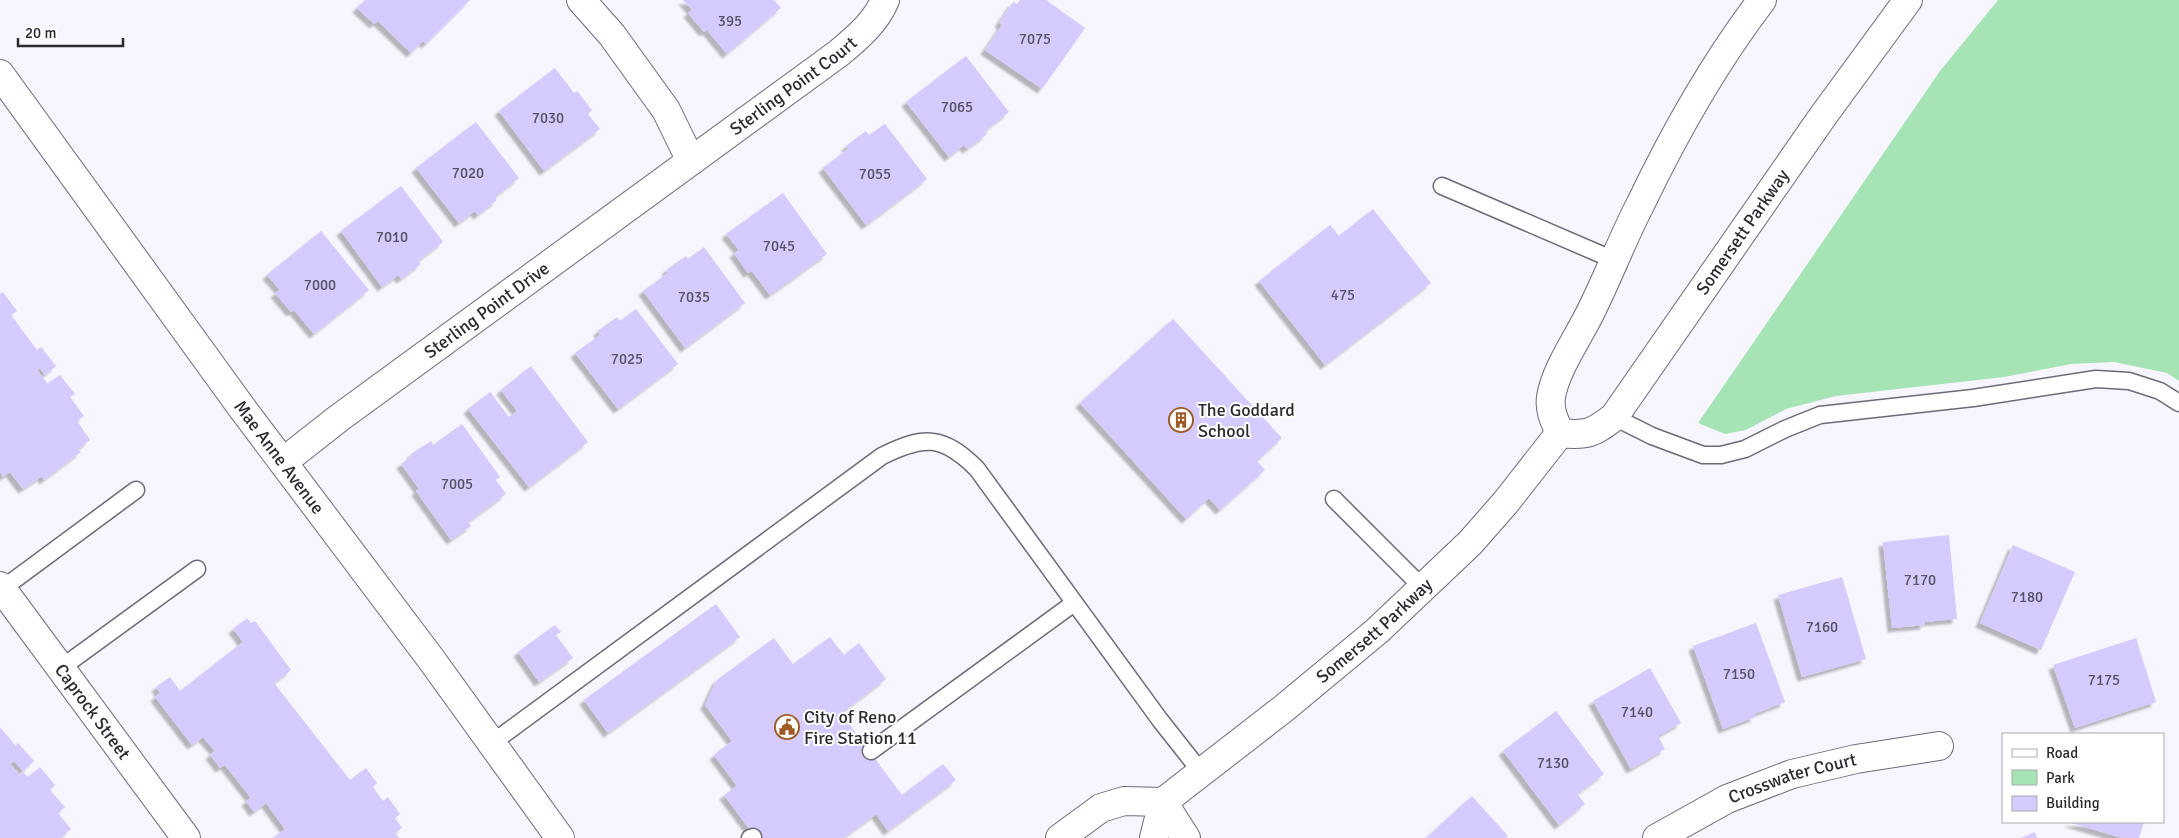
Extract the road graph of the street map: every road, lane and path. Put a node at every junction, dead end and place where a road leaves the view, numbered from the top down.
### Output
1 (581, 0) edge
2 (885, 0) edge
3 (1762, 0) edge
4 (1908, 0) edge
5 (0, 74) edge
6 (691, 161) junction
7 (1442, 186) dead end
8 (1614, 260) junction
9 (2179, 403) edge
10 (1614, 416) junction
11 (1560, 433) junction
12 (283, 462) junction
13 (136, 490) dead end
14 (1334, 499) dead end
15 (197, 569) dead end
16 (1, 588) edge
17 (1423, 588) junction
18 (1074, 603) junction
19 (61, 668) junction
20 (492, 744) junction
21 (1938, 746) dead end
22 (871, 751) dead end
23 (1201, 772) junction
24 (1163, 802) junction
25 (186, 838) edge
26 (560, 838) edge
27 (1060, 838) edge
28 (1154, 838) edge
29 (1186, 838) edge
30 (1657, 838) edge

1 - 6 street
2 - 6 street, Sterling Point Court
3 - 8 street
4 - 10 street, Somersett Parkway
5 - 12 street, Mae Anne Avenue
6 - 12 street, Sterling Point Drive
7 - 8 lane
8 - 11 street
9 - 10 lane
10 - 11 street, Somersett Parkway
11 - 17 street, Somersett Parkway
12 - 20 street, Mae Anne Avenue
13 - 16 lane
14 - 17 lane
15 - 19 lane
16 - 19 street, Caprock Street
17 - 23 street, Somersett Parkway
18 - 20 lane
18 - 22 lane
18 - 23 lane
19 - 25 street, Caprock Street
20 - 26 street, Mae Anne Avenue
21 - 30 street, Crosswater Court
23 - 24 street, Somersett Parkway
24 - 27 street
24 - 28 street
24 - 29 street

